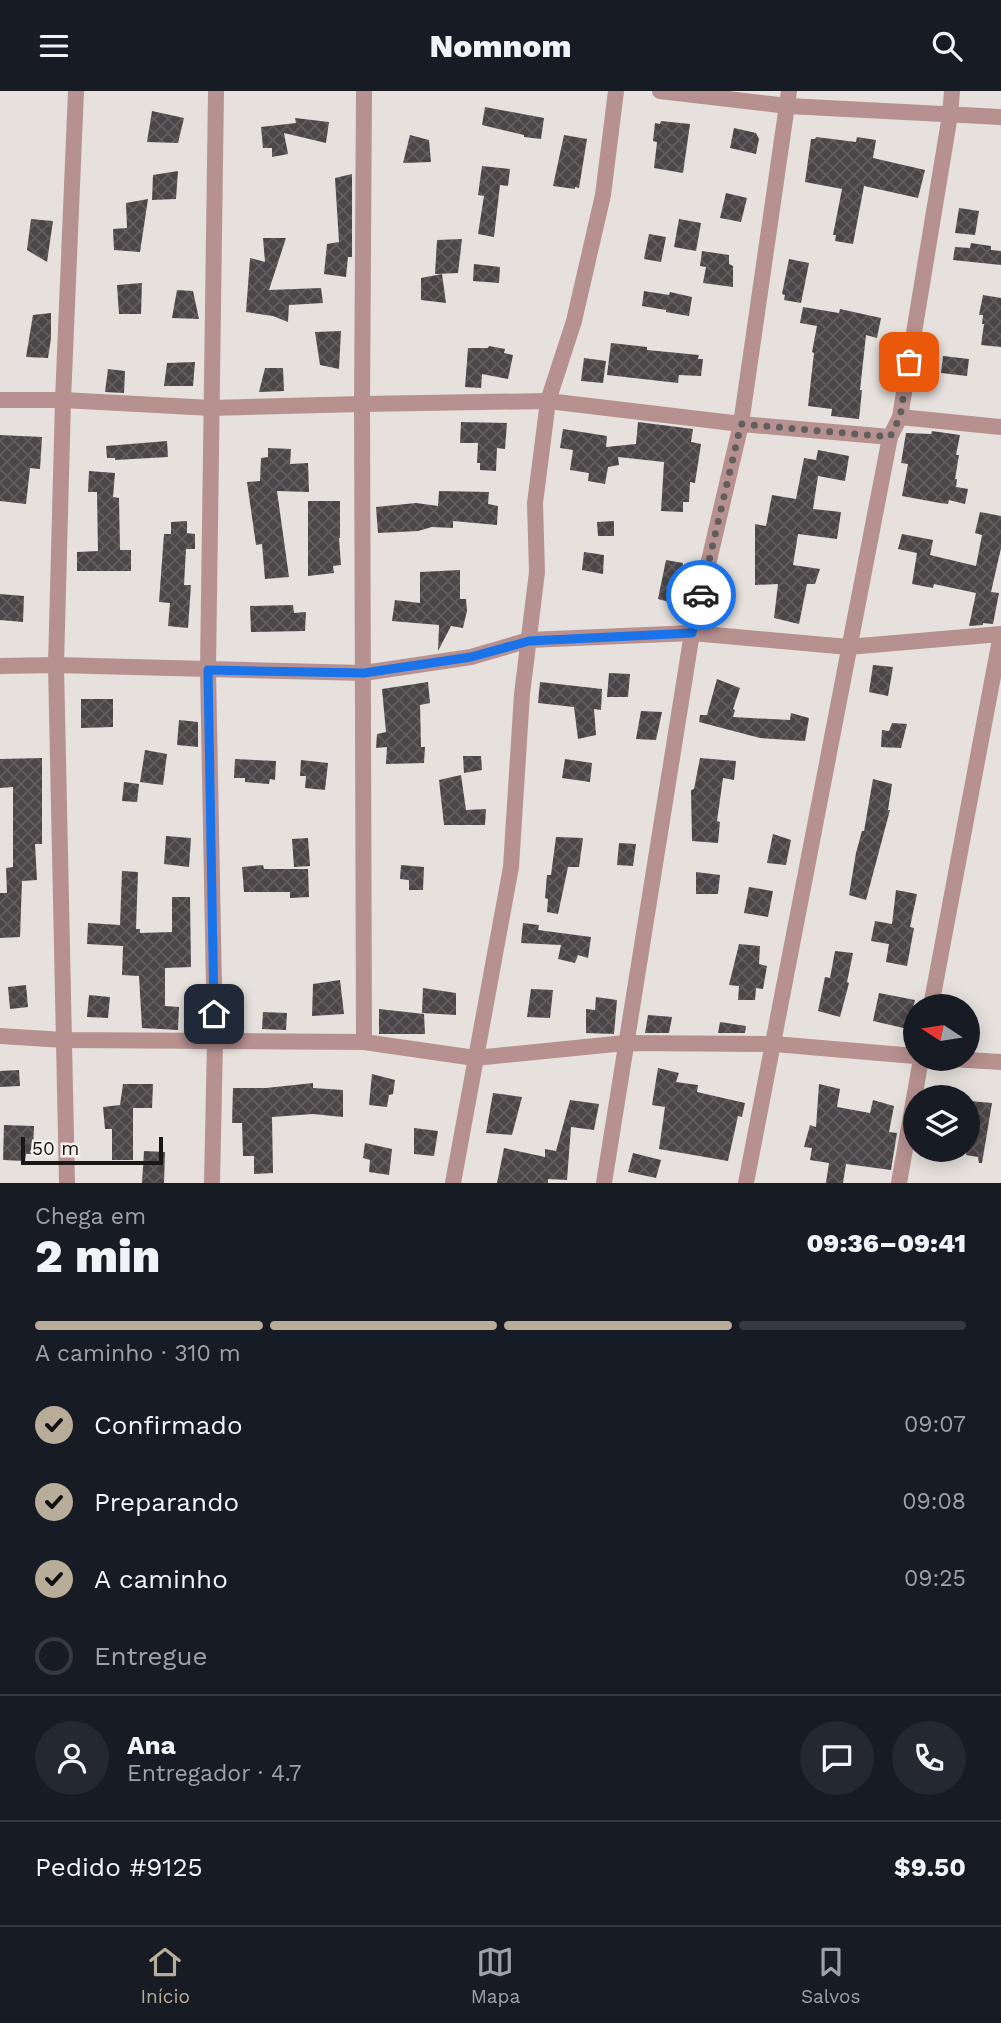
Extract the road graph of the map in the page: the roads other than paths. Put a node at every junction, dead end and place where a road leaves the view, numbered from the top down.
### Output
1 (76, 91) edge
2 (216, 91) edge
3 (364, 91) edge
4 (616, 91) edge
5 (660, 91) edge
6 (952, 91) edge
7 (789, 98) edge
8 (950, 115) junction
9 (1001, 117) edge
10 (0, 400) edge
11 (63, 400) junction
12 (548, 401) junction
13 (362, 404) junction
14 (211, 408) junction
15 (900, 417) junction
16 (741, 424) junction
17 (1001, 427) edge
18 (890, 437) junction
19 (692, 633) junction
20 (1001, 633) edge
21 (529, 641) junction
22 (848, 647) junction
23 (56, 665) junction
24 (0, 666) edge
25 (208, 670) junction
26 (364, 673) junction
27 (933, 994) edge
28 (0, 1036) edge
29 (64, 1040) junction
30 (215, 1041) junction
31 (364, 1042) junction
32 (625, 1043) junction
33 (774, 1044) junction
34 (903, 1055) edge
35 (475, 1058) junction
36 (980, 1061) edge
37 (1001, 1062) edge
38 (919, 1071) edge
39 (67, 1183) edge
40 (212, 1183) edge
41 (453, 1183) edge
42 (604, 1183) edge
43 (746, 1183) edge
44 (899, 1183) edge

1 - 11 street
2 - 14 street
3 - 13 street
4 - 12 street
5 - 7 street
6 - 8 street
7 - 8 street
7 - 16 street
8 - 9 street
8 - 15 street
10 - 11 street
11 - 14 street
11 - 23 street
12 - 13 street
12 - 16 street
12 - 21 street
13 - 14 street
13 - 26 street
14 - 25 street
15 - 17 street
15 - 18 street
16 - 18 street
16 - 19 street
18 - 22 street
19 - 21 street
19 - 22 street
19 - 32 street
20 - 22 street
20 - 27 street
21 - 26 street
21 - 35 street
22 - 33 street
23 - 24 street
23 - 25 street
23 - 29 street
25 - 26 street
25 - 30 street
26 - 31 street
28 - 29 street
29 - 30 street
29 - 39 street
30 - 31 street
30 - 40 street
31 - 35 street
32 - 33 street
32 - 35 street
32 - 42 street
33 - 34 street
33 - 43 street
35 - 41 street
36 - 37 street
38 - 44 street

